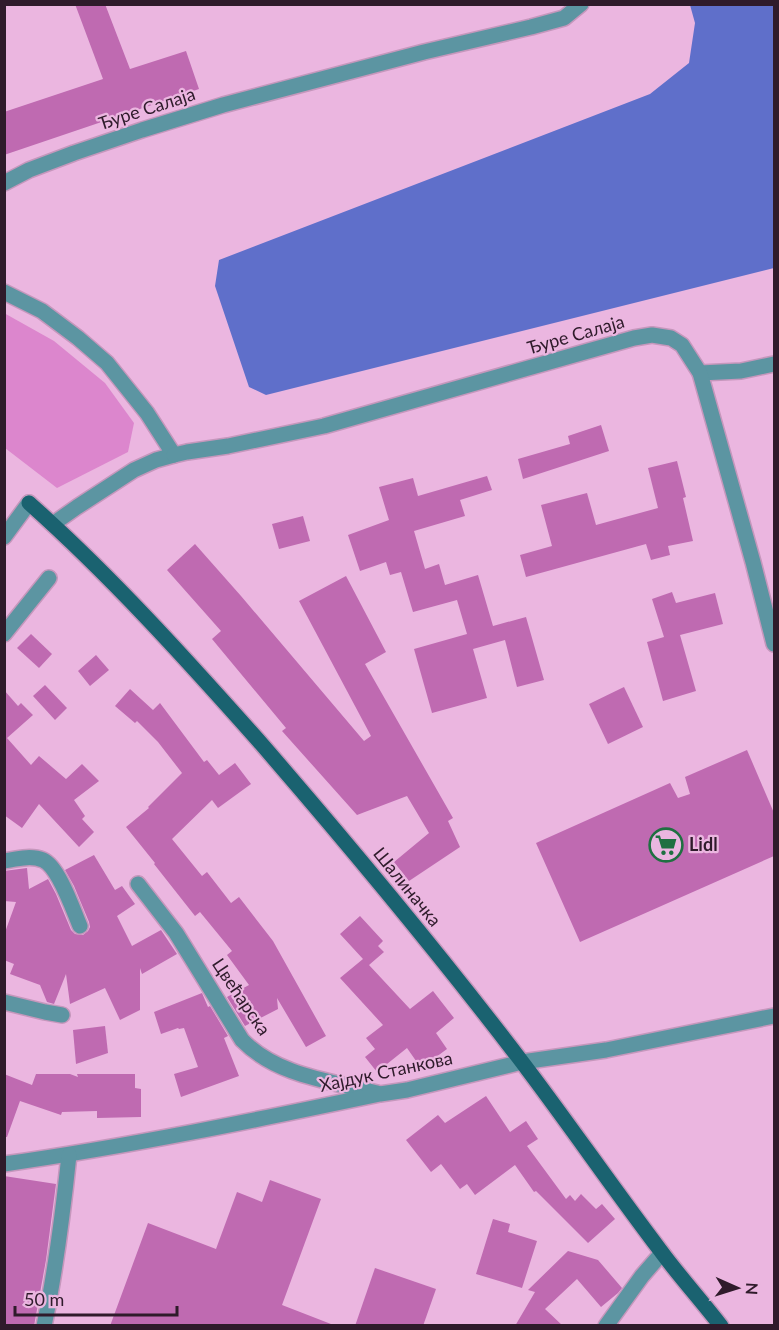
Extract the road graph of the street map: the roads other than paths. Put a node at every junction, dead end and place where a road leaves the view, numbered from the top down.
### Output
1 (581, 4) edge
2 (4, 183) edge
3 (4, 292) edge
4 (774, 364) edge
5 (700, 373) junction
6 (174, 455) junction
7 (29, 503) joint
8 (53, 524) junction
9 (4, 537) edge
10 (49, 578) dead end
11 (4, 634) edge
12 (774, 644) edge
13 (4, 861) edge
14 (138, 884) dead end
15 (80, 926) dead end
16 (4, 1002) edge
17 (62, 1015) dead end
18 (774, 1016) edge
19 (522, 1062) junction
20 (380, 1094) junction
21 (69, 1155) junction
22 (4, 1164) edge
23 (662, 1253) junction
24 (44, 1326) edge
25 (606, 1326) edge
26 (721, 1326) edge

1 - 2 street, Ђуре Салаја
3 - 6 street
4 - 5 street
5 - 6 street, Ђуре Салаја
5 - 12 street, Ђуре Салаја
6 - 8 street, Ђуре Салаја
7 - 8 main road, Шалиначка
7 - 9 street
8 - 19 main road, Шалиначка
10 - 11 street
13 - 15 street
14 - 20 street, Цвећарска
16 - 17 street
18 - 19 street, Хајдук Станкова
19 - 20 street, Хајдук Станкова
19 - 23 main road, Шалиначка
20 - 21 street, Хајдук Станкова
21 - 22 street, Хајдук Станкова
21 - 24 street
23 - 25 street
23 - 26 main road, Шалиначка

